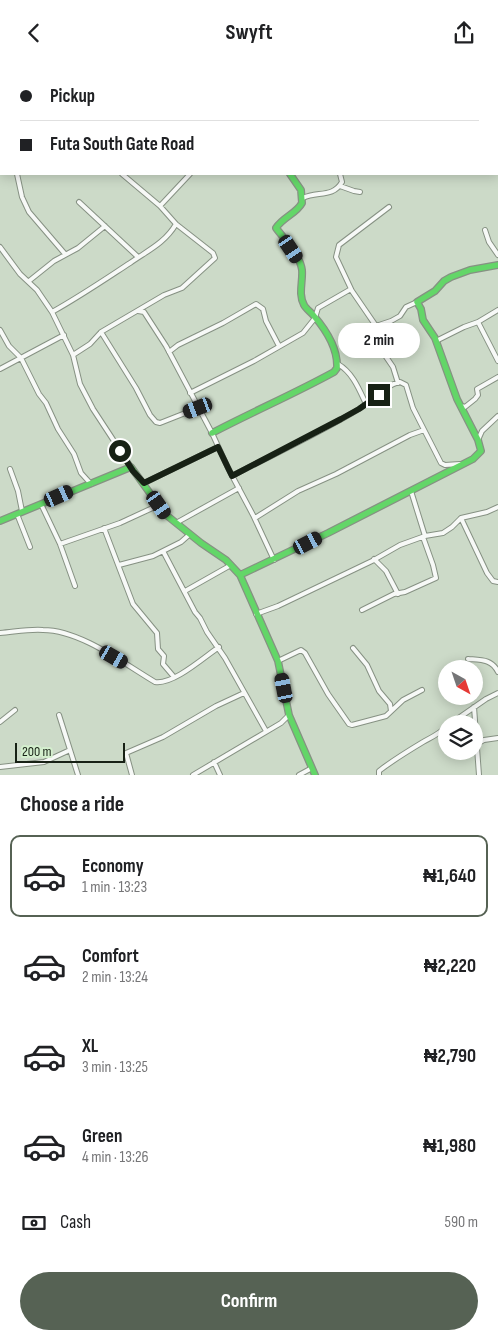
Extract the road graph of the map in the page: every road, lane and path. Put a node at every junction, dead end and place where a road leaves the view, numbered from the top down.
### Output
1 (17, 175) edge
2 (125, 175) edge
3 (189, 175) edge
4 (291, 175) edge
5 (340, 175) edge
6 (340, 185) junction
7 (360, 192) dead end
8 (303, 198) junction
9 (79, 201) dead end
10 (160, 206) junction
11 (389, 207) dead end
12 (176, 224) junction
13 (105, 226) junction
14 (485, 230) dead end
15 (0, 247) edge
16 (65, 254) junction
17 (498, 255) edge
18 (138, 257) junction
19 (498, 265) edge
20 (29, 281) junction
21 (351, 289) junction
22 (417, 302) junction
23 (145, 306) junction
24 (498, 310) edge
25 (138, 311) junction
26 (52, 312) junction
27 (144, 312) junction
28 (315, 318) junction
29 (478, 322) junction
30 (376, 326) junction
31 (0, 330) edge
32 (101, 332) junction
33 (64, 335) junction
34 (436, 341) junction
35 (279, 346) junction
36 (169, 352) junction
37 (73, 355) junction
38 (21, 358) junction
39 (498, 361) edge
40 (338, 364) junction
41 (0, 369) edge
42 (498, 377) edge
43 (398, 383) junction
44 (190, 393) junction
45 (366, 404) junction
46 (460, 406) junction
47 (198, 408) junction
48 (498, 416) edge
49 (424, 430) junction
50 (212, 433) junction
51 (478, 440) junction
52 (218, 447) junction
53 (465, 463) junction
54 (131, 467) junction
55 (10, 469) dead end
56 (232, 476) junction
57 (90, 483) junction
58 (144, 483) junction
59 (239, 488) junction
60 (412, 491) junction
61 (41, 504) junction
62 (159, 505) junction
63 (498, 507) edge
64 (20, 513) junction
65 (255, 518) junction
66 (461, 518) junction
67 (0, 521) edge
68 (176, 523) junction
69 (104, 528) junction
70 (190, 535) junction
71 (424, 537) junction
72 (60, 544) junction
73 (30, 547) dead end
74 (164, 551) junction
75 (374, 559) junction
76 (274, 560) junction
77 (119, 565) junction
78 (231, 565) junction
79 (240, 575) junction
80 (498, 582) edge
81 (76, 586) dead end
82 (185, 591) junction
83 (398, 594) junction
84 (362, 611) dead end
85 (256, 614) junction
86 (0, 633) edge
87 (219, 647) junction
88 (354, 648) dead end
89 (468, 659) dead end
90 (278, 661) junction
91 (498, 673) edge
92 (174, 677) junction
93 (422, 690) dead end
94 (244, 693) junction
95 (498, 693) edge
96 (390, 704) junction
97 (397, 705) junction
98 (474, 707) junction
99 (15, 710) dead end
100 (391, 711) junction
101 (59, 715) dead end
102 (289, 715) junction
103 (463, 715) edge
104 (475, 715) edge
105 (0, 722) edge
106 (266, 731) junction
107 (438, 735) edge
108 (498, 738) edge
109 (483, 740) edge
110 (70, 750) junction
111 (478, 760) edge
112 (214, 762) junction
113 (0, 767) edge
114 (312, 768) junction
115 (78, 775) edge
116 (132, 775) edge
117 (193, 775) edge
118 (220, 775) edge
119 (300, 775) edge
120 (315, 775) edge
121 (379, 775) edge
122 (479, 775) edge

1 - 16 street
2 - 10 street
3 - 10 street
4 - 8 street
5 - 6 street
6 - 7 street
6 - 8 street
8 - 28 street
9 - 13 street
10 - 12 street
11 - 21 street
12 - 18 street
12 - 23 street
13 - 16 street
13 - 18 street
14 - 17 street
15 - 20 street
16 - 20 street
18 - 26 street
19 - 22 street
20 - 26 street
21 - 28 street
21 - 30 street
22 - 30 street
22 - 34 street
23 - 25 street
23 - 27 street
24 - 29 street
25 - 27 street
25 - 32 street
26 - 33 street
27 - 36 street
28 - 35 street
28 - 40 street
29 - 34 street
29 - 39 street
30 - 43 street
31 - 38 street
32 - 37 street
32 - 47 street
33 - 37 street
33 - 38 street
34 - 46 street
35 - 36 street
35 - 44 street
36 - 44 street
37 - 54 street
38 - 41 street
38 - 57 street
40 - 45 street
40 - 50 street
42 - 46 street
43 - 45 street
43 - 49 street
44 - 47 street
45 - 56 street
46 - 51 street
47 - 50 street
48 - 51 street
49 - 53 street
49 - 65 street
50 - 52 street
51 - 53 street
52 - 56 street
52 - 58 street
53 - 60 street
54 - 57 street
54 - 58 street
55 - 64 street
56 - 59 street
57 - 61 street
58 - 62 street
59 - 65 street
59 - 68 street
60 - 71 street
60 - 76 street
61 - 64 street
61 - 72 street
62 - 68 street
62 - 69 street
63 - 66 street
64 - 67 street
64 - 73 street
65 - 76 street
66 - 71 street
66 - 80 street
68 - 70 street
69 - 72 street
69 - 77 street
70 - 74 street
70 - 78 street
71 - 75 street
71 - 83 street
72 - 81 street
74 - 77 street
74 - 82 street
75 - 83 street
75 - 85 street
76 - 79 street
77 - 92 street
78 - 79 street
78 - 82 street
79 - 85 street
82 - 87 street
83 - 84 street
85 - 90 street
86 - 92 street
87 - 92 street
87 - 94 street
88 - 96 street
89 - 91 street
90 - 100 street
90 - 102 street
93 - 97 street
94 - 106 street
94 - 116 street
95 - 98 street
96 - 97 street
96 - 100 street
97 - 100 street
98 - 103 street
98 - 104 street
99 - 105 street
101 - 110 street
102 - 106 street
102 - 114 street
106 - 112 street
107 - 121 street
108 - 109 street
110 - 113 street
110 - 115 street
111 - 122 street
112 - 117 street
112 - 118 street
114 - 119 street
114 - 120 street

